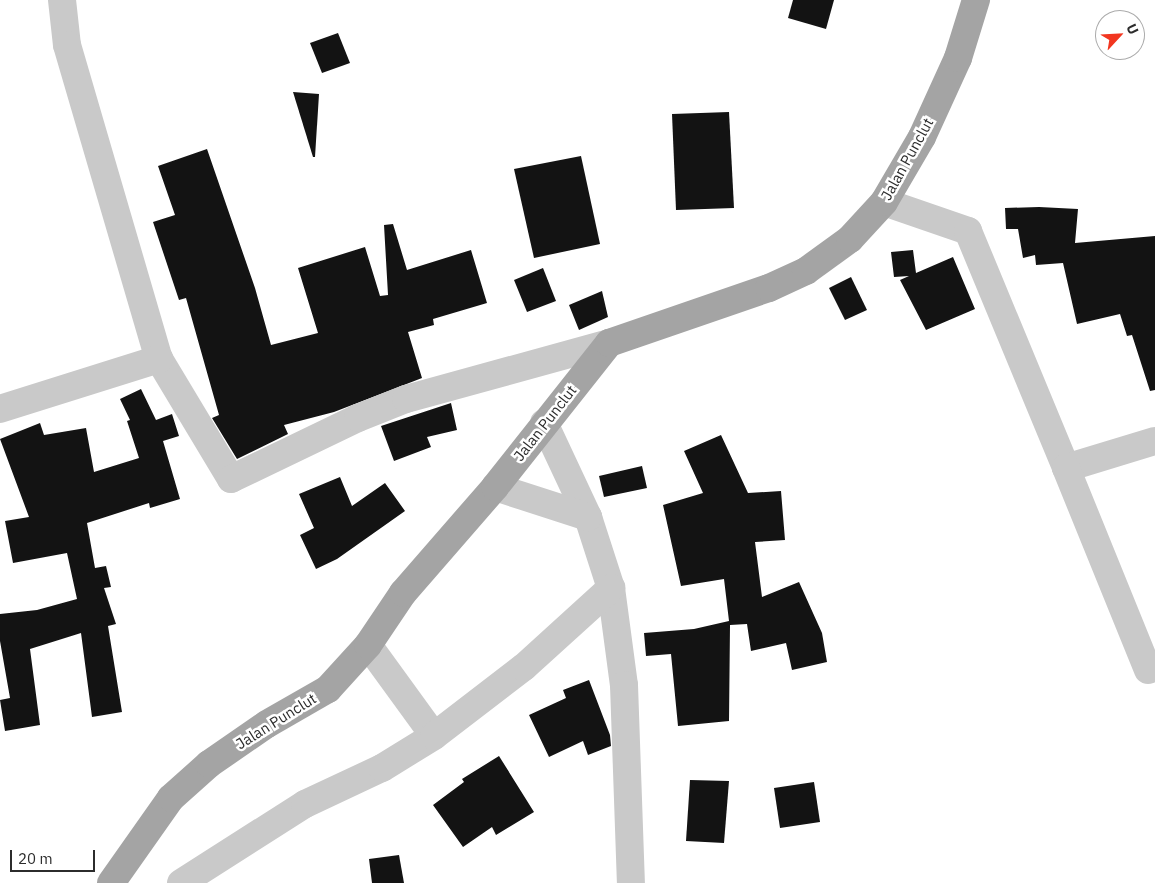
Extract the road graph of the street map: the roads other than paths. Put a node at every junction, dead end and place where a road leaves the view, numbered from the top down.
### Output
1 (62, 0) edge
2 (976, 0) edge
3 (884, 202) junction
4 (609, 343) junction
5 (159, 359) junction
6 (0, 409) edge
7 (544, 423) junction
8 (1155, 441) edge
9 (1066, 468) junction
10 (495, 487) junction
11 (588, 517) junction
12 (611, 588) junction
13 (368, 645) junction
14 (1148, 670) dead end
15 (434, 736) junction
16 (111, 883) edge
17 (181, 883) edge
18 (631, 883) edge

1 - 5 street
2 - 3 main road, Jalan Punclut
3 - 4 main road, Jalan Punclut
3 - 9 street
4 - 5 street
4 - 7 main road, Jalan Punclut
5 - 6 street
7 - 10 main road, Jalan Punclut
7 - 11 street
8 - 9 street
9 - 14 street
10 - 11 street
10 - 13 main road, Jalan Punclut
11 - 12 street
12 - 15 street
12 - 18 street
13 - 15 street
13 - 16 main road, Jalan Punclut
15 - 17 street

